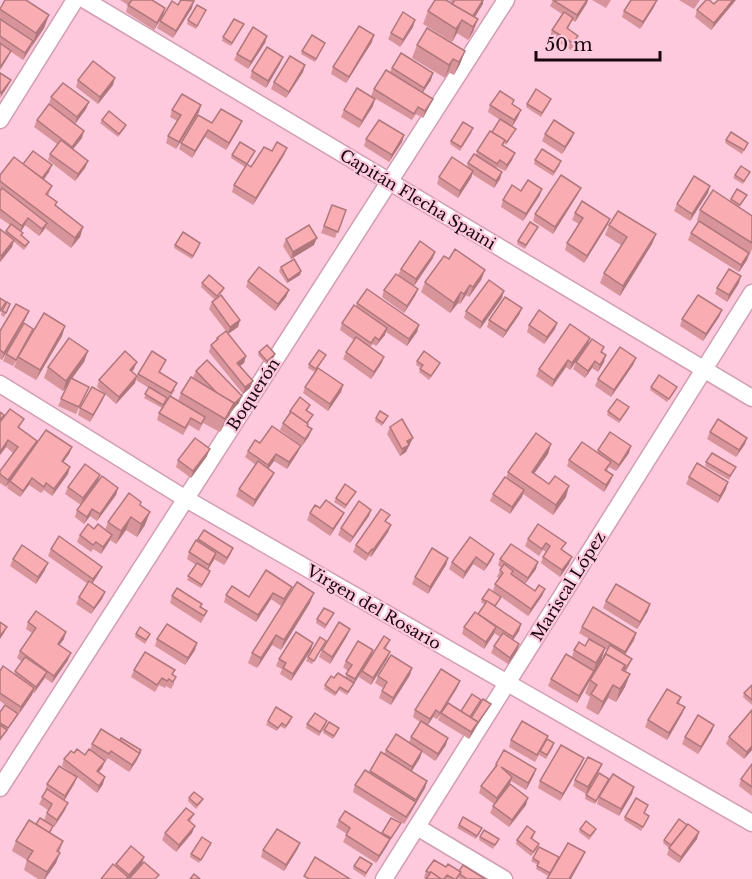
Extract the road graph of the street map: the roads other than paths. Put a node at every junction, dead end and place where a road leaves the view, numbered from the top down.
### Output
1 (75, 0) edge
2 (85, 0) edge
3 (506, 0) edge
4 (0, 120) edge
5 (389, 182) junction
6 (752, 293) edge
7 (704, 369) junction
8 (0, 384) edge
9 (752, 398) edge
10 (186, 499) junction
11 (507, 683) junction
12 (0, 788) edge
13 (752, 823) edge
14 (417, 827) junction
15 (384, 879) edge
16 (504, 879) edge

1 - 4 street
2 - 5 street, Capitán Flecha Spaini
3 - 5 street, Boquerón
5 - 7 street, Capitán Flecha Spaini
5 - 10 street, Boquerón
6 - 7 street, Mariscal López
7 - 9 street, Capitán Flecha Spaini
7 - 11 street, Mariscal López
8 - 10 street, Virgen del Rosario
10 - 11 street, Virgen del Rosario
10 - 12 street, Boquerón
11 - 13 street, Virgen del Rosario
11 - 14 street, Mariscal López
14 - 15 street, Mariscal López
14 - 16 street

